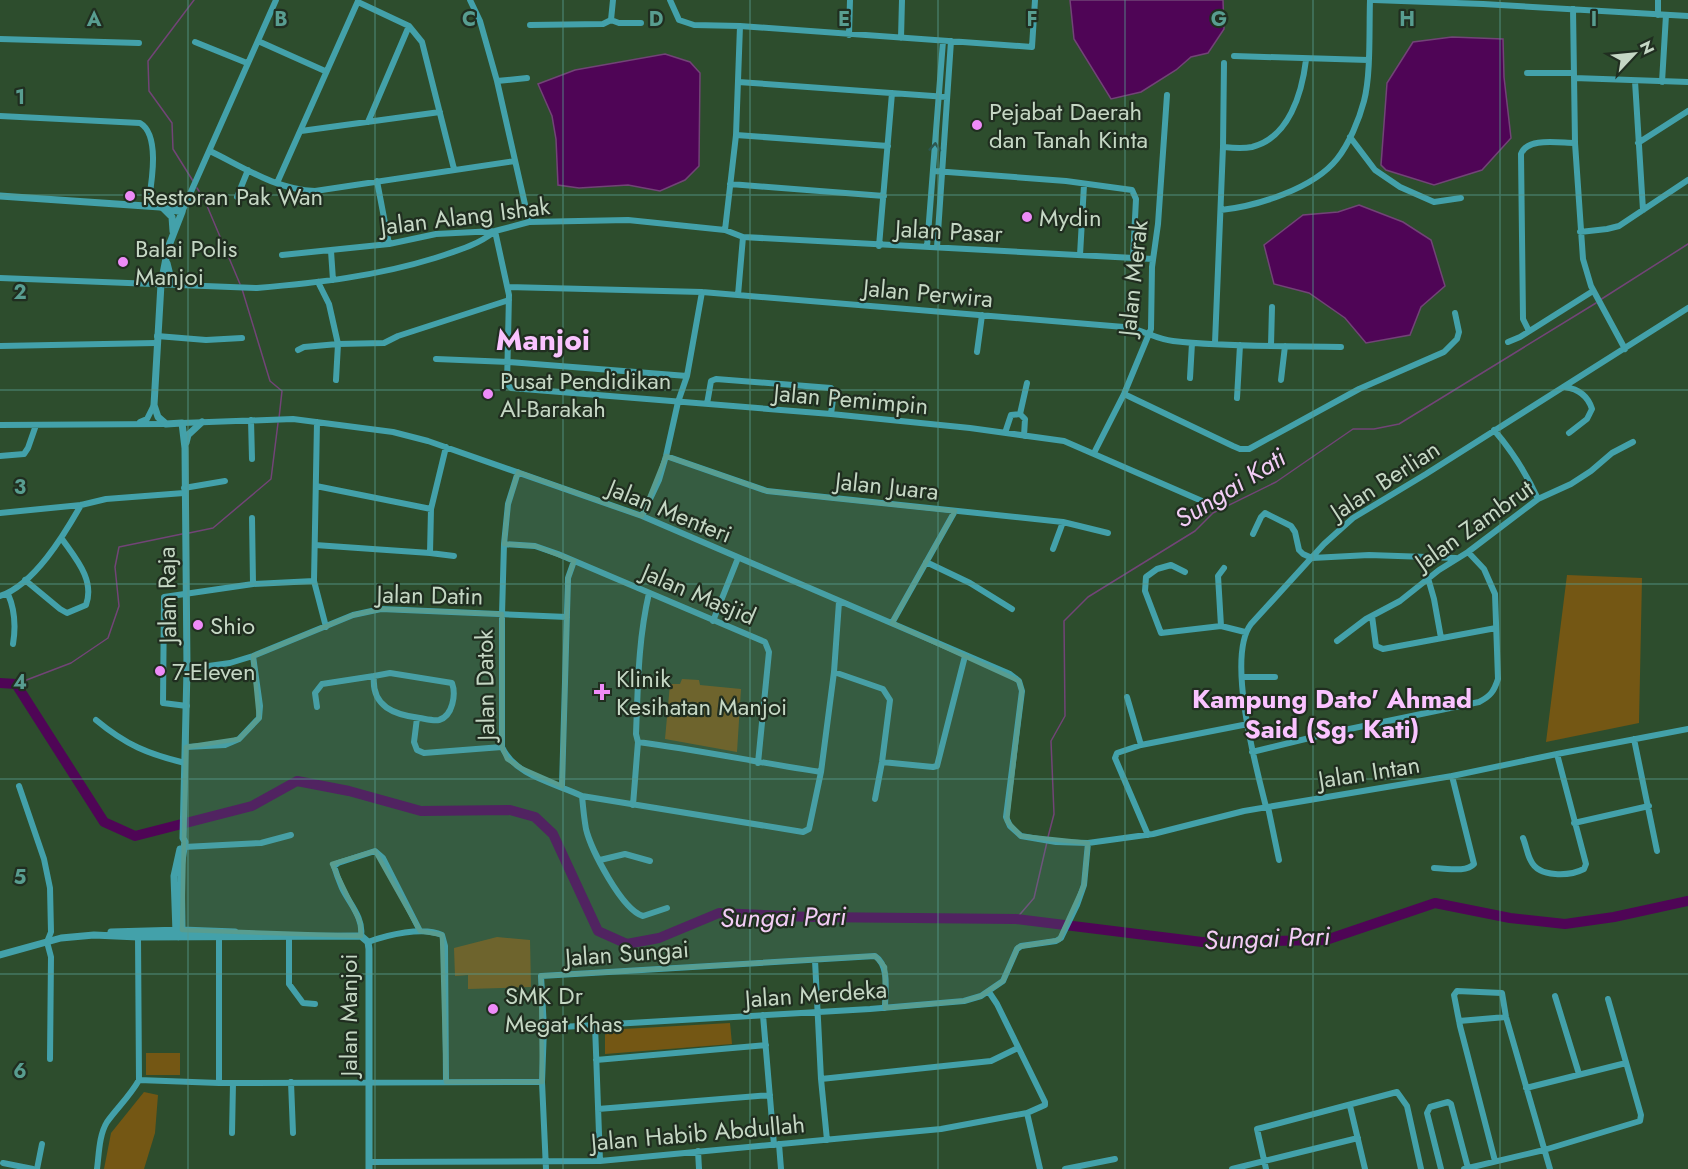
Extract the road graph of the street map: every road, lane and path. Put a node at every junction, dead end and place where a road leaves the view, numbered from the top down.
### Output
1 (276, 0) edge
2 (470, 0) edge
3 (613, 0) edge
4 (670, 0) edge
5 (850, 0) edge
6 (902, 0) edge
7 (1035, 0) edge
8 (1372, 0) edge
9 (1417, 0) edge
10 (1658, 0) edge
11 (358, 1) edge
12 (1483, 2) edge
13 (1573, 9) junction
14 (1658, 15) junction
15 (1666, 15) junction
16 (1688, 16) edge
17 (612, 18) junction
18 (641, 23) dead end
19 (530, 25) dead end
20 (409, 26) junction
21 (740, 26) junction
22 (849, 35) junction
23 (901, 38) junction
24 (0, 39) edge
25 (258, 41) junction
26 (943, 41) junction
27 (951, 41) junction
28 (139, 42) dead end
29 (195, 42) dead end
30 (1234, 56) dead end
31 (1306, 60) junction
32 (1368, 60) junction
33 (247, 63) junction
34 (1224, 63) dead end
35 (326, 71) junction
36 (1527, 73) dead end
37 (1574, 75) junction
38 (527, 78) dead end
39 (496, 81) junction
40 (1635, 81) junction
41 (738, 82) junction
42 (1662, 82) junction
43 (1688, 82) edge
44 (891, 93) junction
45 (1167, 95) dead end
46 (939, 96) junction
47 (947, 97) junction
48 (1688, 111) edge
49 (440, 112) junction
50 (0, 116) edge
51 (368, 122) junction
52 (301, 131) junction
53 (736, 135) junction
54 (1350, 137) junction
55 (1575, 143) junction
56 (1638, 143) junction
57 (888, 146) junction
58 (1223, 147) junction
59 (210, 151) junction
60 (515, 160) junction
61 (454, 169) junction
62 (248, 170) junction
63 (934, 171) junction
64 (942, 171) junction
65 (1688, 180) edge
66 (377, 181) junction
67 (277, 183) junction
68 (730, 184) junction
69 (1084, 185) junction
70 (0, 196) edge
71 (884, 196) junction
72 (237, 197) dead end
73 (1461, 198) dead end
74 (189, 199) junction
75 (148, 206) junction
76 (165, 208) junction
77 (1221, 210) junction
78 (1643, 210) junction
79 (182, 212) junction
80 (528, 222) junction
81 (495, 231) junction
82 (728, 231) junction
83 (1580, 232) junction
84 (174, 234) junction
85 (743, 237) junction
86 (389, 244) junction
87 (879, 246) junction
88 (927, 247) junction
89 (937, 247) junction
90 (331, 251) junction
91 (282, 255) dead end
92 (1080, 255) junction
93 (166, 258) junction
94 (1133, 258) junction
95 (1153, 259) junction
96 (0, 278) edge
97 (333, 280) junction
98 (318, 282) junction
99 (161, 284) junction
100 (179, 285) junction
101 (508, 287) junction
102 (702, 292) junction
103 (1594, 292) junction
104 (738, 295) junction
105 (509, 300) junction
106 (1272, 307) dead end
107 (1688, 308) edge
108 (1455, 313) dead end
109 (982, 315) junction
110 (1529, 331) junction
111 (1149, 336) junction
112 (242, 338) dead end
113 (157, 340) junction
114 (1508, 342) dead end
115 (1192, 343) junction
116 (1215, 343) junction
117 (338, 344) junction
118 (1240, 345) junction
119 (1271, 345) junction
120 (0, 346) edge
121 (1285, 346) junction
122 (1341, 347) dead end
123 (1625, 349) junction
124 (298, 350) dead end
125 (977, 352) dead end
126 (436, 359) dead end
127 (509, 362) junction
128 (687, 376) junction
129 (1190, 378) dead end
130 (336, 380) dead end
131 (1281, 380) dead end
132 (1027, 382) dead end
133 (1565, 387) junction
134 (1124, 394) junction
135 (1238, 398) dead end
136 (678, 402) junction
137 (707, 404) junction
138 (154, 405) junction
139 (831, 414) junction
140 (1020, 414) junction
141 (251, 420) junction
142 (202, 422) junction
143 (316, 422) junction
144 (182, 423) junction
145 (136, 424) junction
146 (167, 424) junction
147 (36, 425) junction
148 (0, 426) edge
149 (1494, 430) junction
150 (1005, 433) junction
151 (1569, 433) dead end
152 (183, 435) junction
153 (1024, 436) junction
154 (1633, 442) dead end
155 (446, 447) junction
156 (185, 448) junction
157 (1094, 453) junction
158 (0, 456) edge
159 (666, 456) junction
160 (252, 459) dead end
161 (518, 472) junction
162 (225, 481) dead end
163 (316, 486) junction
164 (184, 490) junction
165 (1538, 500) junction
166 (1202, 501) dead end
167 (81, 505) junction
168 (431, 509) junction
169 (955, 511) junction
170 (0, 513) edge
171 (642, 516) junction
172 (252, 518) dead end
173 (1063, 522) junction
174 (1108, 532) dead end
175 (1253, 534) dead end
176 (62, 539) junction
177 (504, 544) junction
178 (315, 545) junction
179 (1053, 549) dead end
180 (1468, 552) junction
181 (430, 553) junction
182 (454, 556) dead end
183 (1433, 556) junction
184 (738, 558) junction
185 (1312, 558) junction
186 (1456, 558) junction
187 (574, 561) junction
188 (926, 562) junction
189 (1224, 568) dead end
190 (1439, 570) junction
191 (1185, 572) dead end
192 (1428, 578) junction
193 (25, 580) junction
194 (314, 581) junction
195 (253, 584) junction
196 (187, 593) junction
197 (649, 593) junction
198 (8, 594) junction
199 (0, 596) edge
200 (839, 602) junction
201 (1012, 609) dead end
202 (502, 614) junction
203 (1372, 616) junction
204 (567, 617) junction
205 (713, 621) junction
206 (891, 624) junction
207 (1221, 626) junction
208 (326, 627) junction
209 (1496, 628) junction
210 (1245, 632) junction
211 (1441, 638) junction
212 (1337, 641) dead end
213 (13, 644) dead end
214 (253, 656) junction
215 (965, 656) junction
216 (187, 669) junction
217 (834, 672) junction
218 (374, 676) junction
219 (1242, 677) junction
220 (1275, 677) dead end
221 (1127, 698) dead end
222 (187, 706) junction
223 (317, 707) dead end
224 (417, 718) junction
225 (96, 720) dead end
226 (1248, 724) junction
227 (1688, 729) edge
228 (1634, 739) junction
229 (638, 742) junction
230 (1141, 745) junction
231 (186, 747) junction
232 (502, 747) junction
233 (1252, 752) junction
234 (1557, 753) junction
235 (758, 762) junction
236 (882, 762) junction
237 (185, 763) junction
238 (821, 772) junction
239 (1452, 776) junction
240 (19, 786) dead end
241 (562, 786) junction
242 (582, 796) junction
243 (876, 799) dead end
244 (633, 805) junction
245 (1649, 806) junction
246 (1267, 807) junction
247 (1574, 823) junction
248 (291, 835) dead end
249 (1148, 835) junction
250 (183, 838) junction
251 (1523, 838) dead end
252 (1033, 839) joint
253 (1088, 843) junction
254 (184, 848) junction
255 (1657, 851) dead end
256 (600, 860) junction
257 (1279, 860) dead end
258 (650, 861) dead end
259 (1434, 868) dead end
260 (667, 908) dead end
261 (420, 931) junction
262 (178, 932) junction
263 (138, 934) junction
264 (289, 935) junction
265 (219, 936) junction
266 (361, 936) junction
267 (47, 942) junction
268 (368, 942) junction
269 (0, 954) edge
270 (815, 960) junction
271 (988, 992) junction
272 (1556, 996) dead end
273 (1608, 999) dead end
274 (315, 1004) dead end
275 (885, 1008) junction
276 (818, 1012) junction
277 (763, 1015) junction
278 (1506, 1017) junction
279 (1459, 1022) junction
280 (595, 1024) junction
281 (544, 1028) junction
282 (766, 1045) junction
283 (1018, 1048) junction
284 (50, 1059) dead end
285 (596, 1060) junction
286 (1626, 1063) junction
287 (1578, 1074) junction
288 (821, 1079) junction
289 (139, 1080) junction
290 (291, 1082) junction
291 (368, 1082) junction
292 (446, 1082) junction
293 (542, 1082) junction
294 (219, 1083) junction
295 (233, 1083) junction
296 (1526, 1088) junction
297 (770, 1095) junction
298 (1350, 1106) junction
299 (598, 1109) junction
300 (1027, 1113) junction
301 (232, 1133) dead end
302 (293, 1133) dead end
303 (1358, 1138) junction
304 (827, 1140) junction
305 (42, 1144) dead end
306 (776, 1144) junction
307 (1544, 1150) junction
308 (698, 1151) junction
309 (1115, 1160) dead end
310 (600, 1161) junction
311 (1264, 1161) junction
312 (1495, 1161) junction
313 (3, 1163) dead end
314 (369, 1165) edge
315 (546, 1166) edge
316 (1085, 1167) edge
317 (1466, 1168) edge
318 (35, 1169) edge
319 (97, 1169) edge
320 (699, 1169) edge
321 (781, 1169) edge
322 (1040, 1169) edge
323 (1065, 1169) edge
324 (1233, 1169) edge
325 (1266, 1169) edge
326 (1365, 1169) edge
327 (1421, 1169) edge
328 (1442, 1169) edge
329 (1550, 1169) edge

1 - 25 street
2 - 39 street
3 - 17 street
4 - 21 street
5 - 22 street
6 - 23 street
7 - 27 street
8 - 9 street
8 - 32 street
9 - 12 street
10 - 14 street
11 - 20 street
11 - 35 street
12 - 13 street
13 - 14 street
13 - 37 street
14 - 15 street
15 - 16 street
15 - 42 street
17 - 18 street
17 - 19 street
20 - 49 street
20 - 51 street
21 - 22 street
21 - 41 street
22 - 23 street
23 - 26 street
24 - 28 street
25 - 33 street
25 - 35 street
26 - 27 street
26 - 46 street
27 - 47 street
29 - 33 street
30 - 31 street
31 - 32 street
31 - 58 street
32 - 54 street
33 - 59 street
34 - 58 street
35 - 52 street
36 - 37 street
37 - 40 street
37 - 55 street
38 - 39 street
39 - 60 street
40 - 42 street
40 - 56 street
41 - 44 street
41 - 53 street
42 - 43 street
44 - 46 street
44 - 57 street
45 - 95 street, Jalan Merak
46 - 47 street
63 -> 46 street
47 - 64 street
48 - 56 street
49 - 51 street
49 - 61 street
50 - 75 street
51 - 52 street
52 - 67 street
53 - 57 street
53 - 68 street
54 - 73 street
54 - 77 street
55 - 83 street
55 - 110 street
56 - 78 street
57 - 71 street
58 - 77 street
59 - 62 street
59 - 74 street
60 - 61 street
60 - 80 street
61 - 66 street
62 - 67 street
62 - 72 street
63 - 64 street
63 - 88 street
64 - 69 street
64 - 89 street
65 - 78 street
66 - 67 street
66 - 86 street
68 - 71 street
68 - 82 street
69 - 92 street
69 - 94 street
70 - 75 street
71 - 87 street
74 - 76 street
74 - 79 street
75 - 76 street
76 - 79 street
76 - 84 street
77 - 116 street
78 - 83 street
79 - 84 street
80 - 81 street, Jalan Alang Ishak
80 - 82 street, Jalan Alang Ishak
81 - 86 street, Jalan Alang Ishak
81 - 97 street
81 - 101 street
82 - 85 street, Jalan Alang Ishak
83 - 103 street
84 - 93 street
85 - 87 street, Jalan Pasar
85 - 104 street
86 - 90 street, Jalan Alang Ishak
87 - 88 street, Jalan Pasar
88 - 89 street, Jalan Pasar
89 - 92 street, Jalan Pasar
90 - 91 street, Jalan Alang Ishak
90 - 97 street
92 - 94 street, Jalan Pasar
93 - 99 street
93 - 100 street
94 - 95 street, Jalan Pasar
95 - 111 street, Jalan Merak
96 - 99 street
97 - 98 street
98 - 100 street
98 - 117 street
99 - 100 street
99 - 113 street
101 - 102 street, Jalan Perwira
101 - 105 street
102 - 104 street, Jalan Perwira
102 - 128 street
103 - 110 street
103 - 123 street
104 - 109 street, Jalan Perwira
105 - 117 street
105 - 127 street
106 - 119 street
107 - 123 street, Jalan Berlian
108 - 134 street
109 - 111 street, Jalan Perwira
109 - 125 street
110 - 114 street
111 - 115 street, Jalan Perwira
111 - 134 street, Jalan Merak
112 - 113 street
113 - 120 street
113 - 138 street
115 - 116 street, Jalan Perwira
115 - 129 street
116 - 118 street, Jalan Perwira
117 - 124 street
117 - 130 street
118 - 119 street, Jalan Perwira
118 - 135 street
119 - 121 street, Jalan Perwira
121 - 122 street, Jalan Perwira
121 - 131 street
123 - 133 street, Jalan Berlian
126 - 127 street
127 - 128 street
127 - 136 street, Jalan Pemimpin
128 - 136 street
132 - 140 street
133 - 149 street, Jalan Berlian
133 - 151 street
134 - 157 street, Jalan Merak
136 - 137 street, Jalan Pemimpin
136 - 159 street
137 - 139 street, Jalan Pemimpin
137 - 139 street
138 - 145 street
138 - 146 street
139 - 150 street, Jalan Pemimpin
140 - 150 street
140 - 153 street
141 - 142 street, Jalan Menteri
141 - 143 street, Jalan Menteri
141 - 160 street
142 - 144 street, Jalan Menteri
142 - 156 street
143 - 155 street, Jalan Menteri
143 - 163 street
144 - 146 street
144 - 152 street, Jalan Raja
145 - 146 street
145 - 147 street
146 - 152 street
147 - 148 street
147 - 158 street
149 - 165 street
149 - 185 street, Jalan Berlian
150 - 153 street, Jalan Pemimpin
152 - 156 street, Jalan Raja
153 - 157 street, Jalan Pemimpin
154 - 165 street, Jalan Zambrut
155 - 161 street, Jalan Menteri
155 - 168 street
156 - 164 street, Jalan Raja
157 - 166 street, Jalan Pemimpin
159 - 169 street, Jalan Juara
159 - 171 street
161 - 171 street, Jalan Menteri
161 - 177 street, Jalan Datok
162 - 164 street
163 - 168 street
163 - 178 street
164 - 167 street
164 - 196 street, Jalan Raja
165 - 180 street, Jalan Zambrut
167 - 170 street
167 - 176 street
168 - 181 street
169 - 173 street, Jalan Juara
169 - 188 street
171 - 184 street, Jalan Menteri
172 - 195 street
173 - 174 street, Jalan Juara
173 - 179 street
175 - 185 street
176 - 193 street
176 - 193 street
177 - 187 street, Jalan Masjid
177 - 202 street, Jalan Datok
178 - 181 street
178 - 194 street
180 - 186 street, Jalan Zambrut
180 - 209 street
181 - 182 street
183 - 185 street
183 - 186 street
183 - 190 street
184 - 200 street, Jalan Menteri
184 - 205 street
185 - 210 street, Jalan Berlian
186 - 190 street, Jalan Zambrut
187 - 197 street, Jalan Masjid
187 - 204 street
188 - 201 street
188 - 206 street
189 - 207 street
190 - 192 street, Jalan Zambrut
191 - 207 street
192 - 203 street, Jalan Zambrut
192 - 211 street
193 - 198 street
194 - 195 street
194 - 208 street
195 - 196 street
196 - 216 street, Jalan Raja
196 - 222 street
197 - 205 street, Jalan Masjid
197 - 229 street
198 - 199 street
198 - 213 street
200 - 206 street, Jalan Menteri
200 - 217 street
202 - 204 street, Jalan Datin
202 - 208 street, Jalan Datin
202 - 232 street, Jalan Datok
203 - 211 street
203 - 212 street, Jalan Zambrut
204 - 241 street
205 - 235 street, Jalan Masjid
206 - 215 street, Jalan Menteri
207 - 210 street
208 - 214 street, Jalan Datin
209 - 211 street
209 - 233 street
210 - 219 street
214 - 216 street, Jalan Datin
214 - 231 street
215 - 236 street
215 - 252 street, Jalan Menteri
216 - 222 street, Jalan Raja
217 - 236 street
217 - 238 street
218 - 223 street
218 - 224 street
218 - 224 street
219 - 220 street
219 - 226 street
221 - 230 street
222 - 231 street, Jalan Raja
224 - 232 street
225 - 237 street
226 - 230 street
226 - 233 street
227 - 228 street, Jalan Intan
228 - 234 street, Jalan Intan
228 - 245 street
229 - 235 street
229 - 244 street
230 - 249 street
231 - 237 street, Jalan Raja
232 - 241 street, Jalan Datok
233 - 246 street
234 - 239 street, Jalan Intan
234 - 247 street
235 - 238 street
236 - 243 street
237 - 250 street, Jalan Raja
238 - 244 street, Jalan Datok
239 - 246 street, Jalan Intan
239 - 259 street
240 - 267 street
241 - 242 street, Jalan Datok
242 - 244 street, Jalan Datok
242 - 256 street
245 - 247 street
245 - 255 street
246 - 249 street, Jalan Intan
246 - 257 street
247 - 251 street
248 - 254 street
249 - 253 street, Jalan Intan
250 - 254 street, Jalan Raja
250 - 262 street, Jalan Raja
252 - 253 street, Jalan Intan
253 - 271 street, Jalan Merdeka
254 - 262 street, Jalan Raja
256 - 258 street
256 - 260 street
261 - 266 street
261 - 268 street
261 - 292 street
262 - 263 street
262 - 264 street, Jalan Manjoi
262 - 265 street, Jalan Manjoi
263 - 267 street
263 - 289 street
264 - 265 street, Jalan Manjoi
264 - 266 street, Jalan Manjoi
264 - 274 street
265 - 294 street
266 - 268 street, Jalan Manjoi
267 - 269 street
267 - 284 street
268 - 291 street, Jalan Manjoi
270 - 275 street, Jalan Sungai
270 - 276 street
270 - 281 street, Jalan Sungai
271 - 275 street, Jalan Merdeka
271 - 283 street
272 - 287 street
273 - 286 street
275 - 276 street, Jalan Merdeka
276 - 277 street, Jalan Merdeka
276 - 288 street
277 - 280 street, Jalan Merdeka
277 - 282 street
278 - 279 street
278 - 279 street
278 - 296 street
279 - 312 street
280 - 281 street, Jalan Merdeka
280 - 285 street
281 - 293 street
282 - 285 street
282 - 297 street
283 - 288 street
283 - 300 street
285 - 299 street
286 - 287 street
286 - 307 street
287 - 296 street
288 - 304 street
289 - 294 street
289 - 319 street
290 - 291 street
290 - 295 street
290 - 302 street
291 - 292 street
291 - 314 street, Jalan Manjoi
292 - 293 street
293 - 315 street
294 - 295 street
295 - 301 street
296 - 307 street
297 - 299 street
297 - 306 street
298 - 303 street
298 - 311 street
298 - 327 street
299 - 310 street
300 - 304 street, Jalan Habib Abdullah
300 - 322 street
303 - 311 street
303 - 326 street
304 - 306 street, Jalan Habib Abdullah
305 - 318 street
306 - 308 street, Jalan Habib Abdullah
306 - 321 street
307 - 312 street
307 - 329 street
308 - 310 street, Jalan Habib Abdullah
308 - 320 street
309 - 316 street
310 - 315 street, Jalan Habib Abdullah
311 - 324 street
311 - 325 street
312 - 317 street
313 - 318 street
314 - 315 street, Jalan Habib Abdullah
316 - 323 street
317 - 328 street

